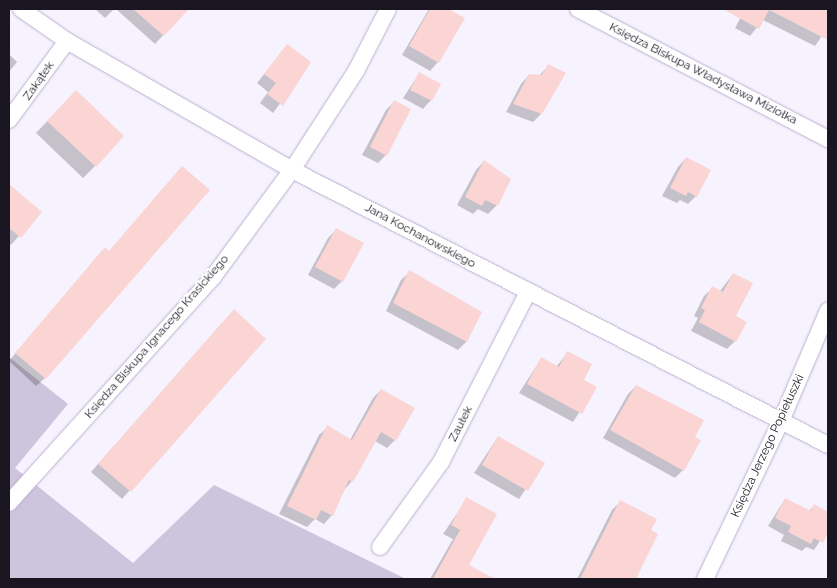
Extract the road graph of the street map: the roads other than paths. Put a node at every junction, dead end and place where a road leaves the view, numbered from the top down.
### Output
1 (21, 9) edge
2 (388, 9) edge
3 (578, 9) edge
4 (68, 41) junction
5 (9, 120) edge
6 (828, 139) edge
7 (292, 170) junction
8 (528, 292) junction
9 (828, 311) edge
10 (781, 421) junction
11 (828, 444) edge
12 (9, 503) edge
13 (380, 547) dead end
14 (705, 579) edge

1 - 4 street, Jana Kochanowskiego
2 - 7 street, Księdza Biskupa Ignacego Krasickiego
3 - 6 street, Księdza Biskupa Władysława Miziołka
4 - 5 street, Zakątek
4 - 7 street, Jana Kochanowskiego
7 - 8 street, Jana Kochanowskiego
7 - 12 street, Księdza Biskupa Ignacego Krasickiego
8 - 10 street, Jana Kochanowskiego
8 - 13 street, Zaułek
9 - 10 street, Księdza Jerzego Popiełuszki
10 - 11 street, Jana Kochanowskiego
10 - 14 street, Księdza Jerzego Popiełuszki

